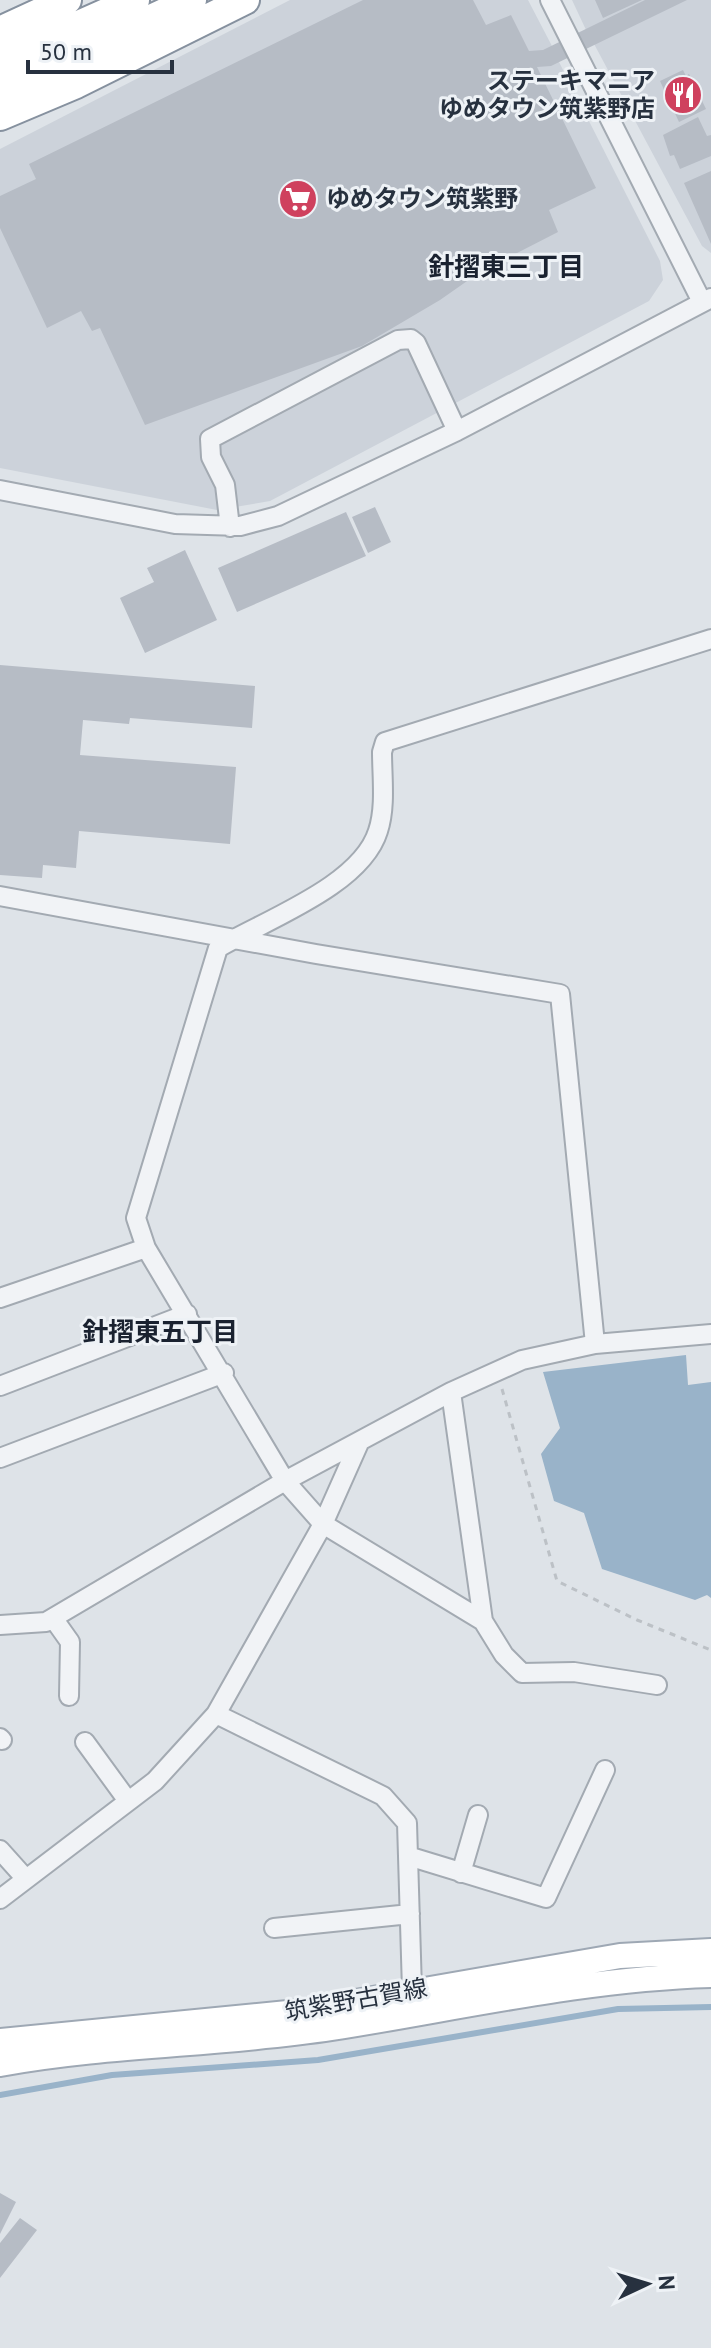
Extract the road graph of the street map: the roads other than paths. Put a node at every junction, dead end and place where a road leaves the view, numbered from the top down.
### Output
1 (67, 0) edge
2 (135, 0) edge
3 (192, 0) edge
4 (245, 0) edge
5 (550, 0) edge
6 (0, 31) edge
7 (30, 36) edge
8 (0, 60) edge
9 (0, 89) edge
10 (0, 116) edge
11 (706, 300) edge
12 (457, 431) junction
13 (0, 490) edge
14 (230, 527) junction
15 (711, 639) edge
16 (0, 896) edge
17 (233, 939) junction
18 (146, 1248) junction
19 (0, 1298) edge
20 (187, 1314) junction
21 (711, 1334) edge
22 (595, 1344) junction
23 (224, 1373) junction
24 (0, 1386) edge
25 (451, 1392) junction
26 (359, 1443) junction
27 (0, 1458) edge
28 (285, 1481) junction
29 (323, 1524) junction
30 (53, 1618) junction
31 (483, 1621) junction
32 (0, 1625) edge
33 (657, 1685) dead end
34 (69, 1696) dead end
35 (216, 1714) junction
36 (85, 1742) dead end
37 (605, 1770) dead end
38 (128, 1801) junction
39 (478, 1815) dead end
40 (0, 1850) edge
41 (408, 1856) junction
42 (461, 1873) junction
43 (26, 1879) junction
44 (0, 1899) edge
45 (410, 1914) junction
46 (274, 1928) dead end
47 (711, 1951) edge
48 (711, 1975) edge
49 (412, 1990) junction
50 (0, 2041) edge
51 (0, 2064) edge

1 - 7 highway
2 - 7 highway
3 - 7 highway
4 - 10 highway
5 - 11 street
6 - 7 highway
7 - 8 highway
7 - 9 highway
11 - 12 street
12 - 14 street
12 - 14 street
13 - 14 street
15 - 17 street
16 - 17 street
17 - 18 street
17 - 22 street
18 - 19 street
18 - 20 street
20 - 23 street
20 - 24 street
21 - 22 street
22 - 25 street
23 - 27 street
23 - 28 street
25 - 26 street
25 - 31 street
26 - 28 street
26 - 29 street
28 - 29 street
28 - 30 street
29 - 31 street
29 - 35 street
30 - 32 street
30 - 34 street
31 - 33 street
35 - 38 street
35 - 41 street
36 - 38 street
37 - 42 street
38 - 43 street
39 - 42 street
40 - 43 street
41 - 42 street
41 - 45 street
43 - 44 street
45 - 46 street
45 - 49 street
47 - 49 main road, 筑紫野古賀線
48 - 51 main road, 筑紫野古賀線
49 - 50 main road, 筑紫野古賀線

